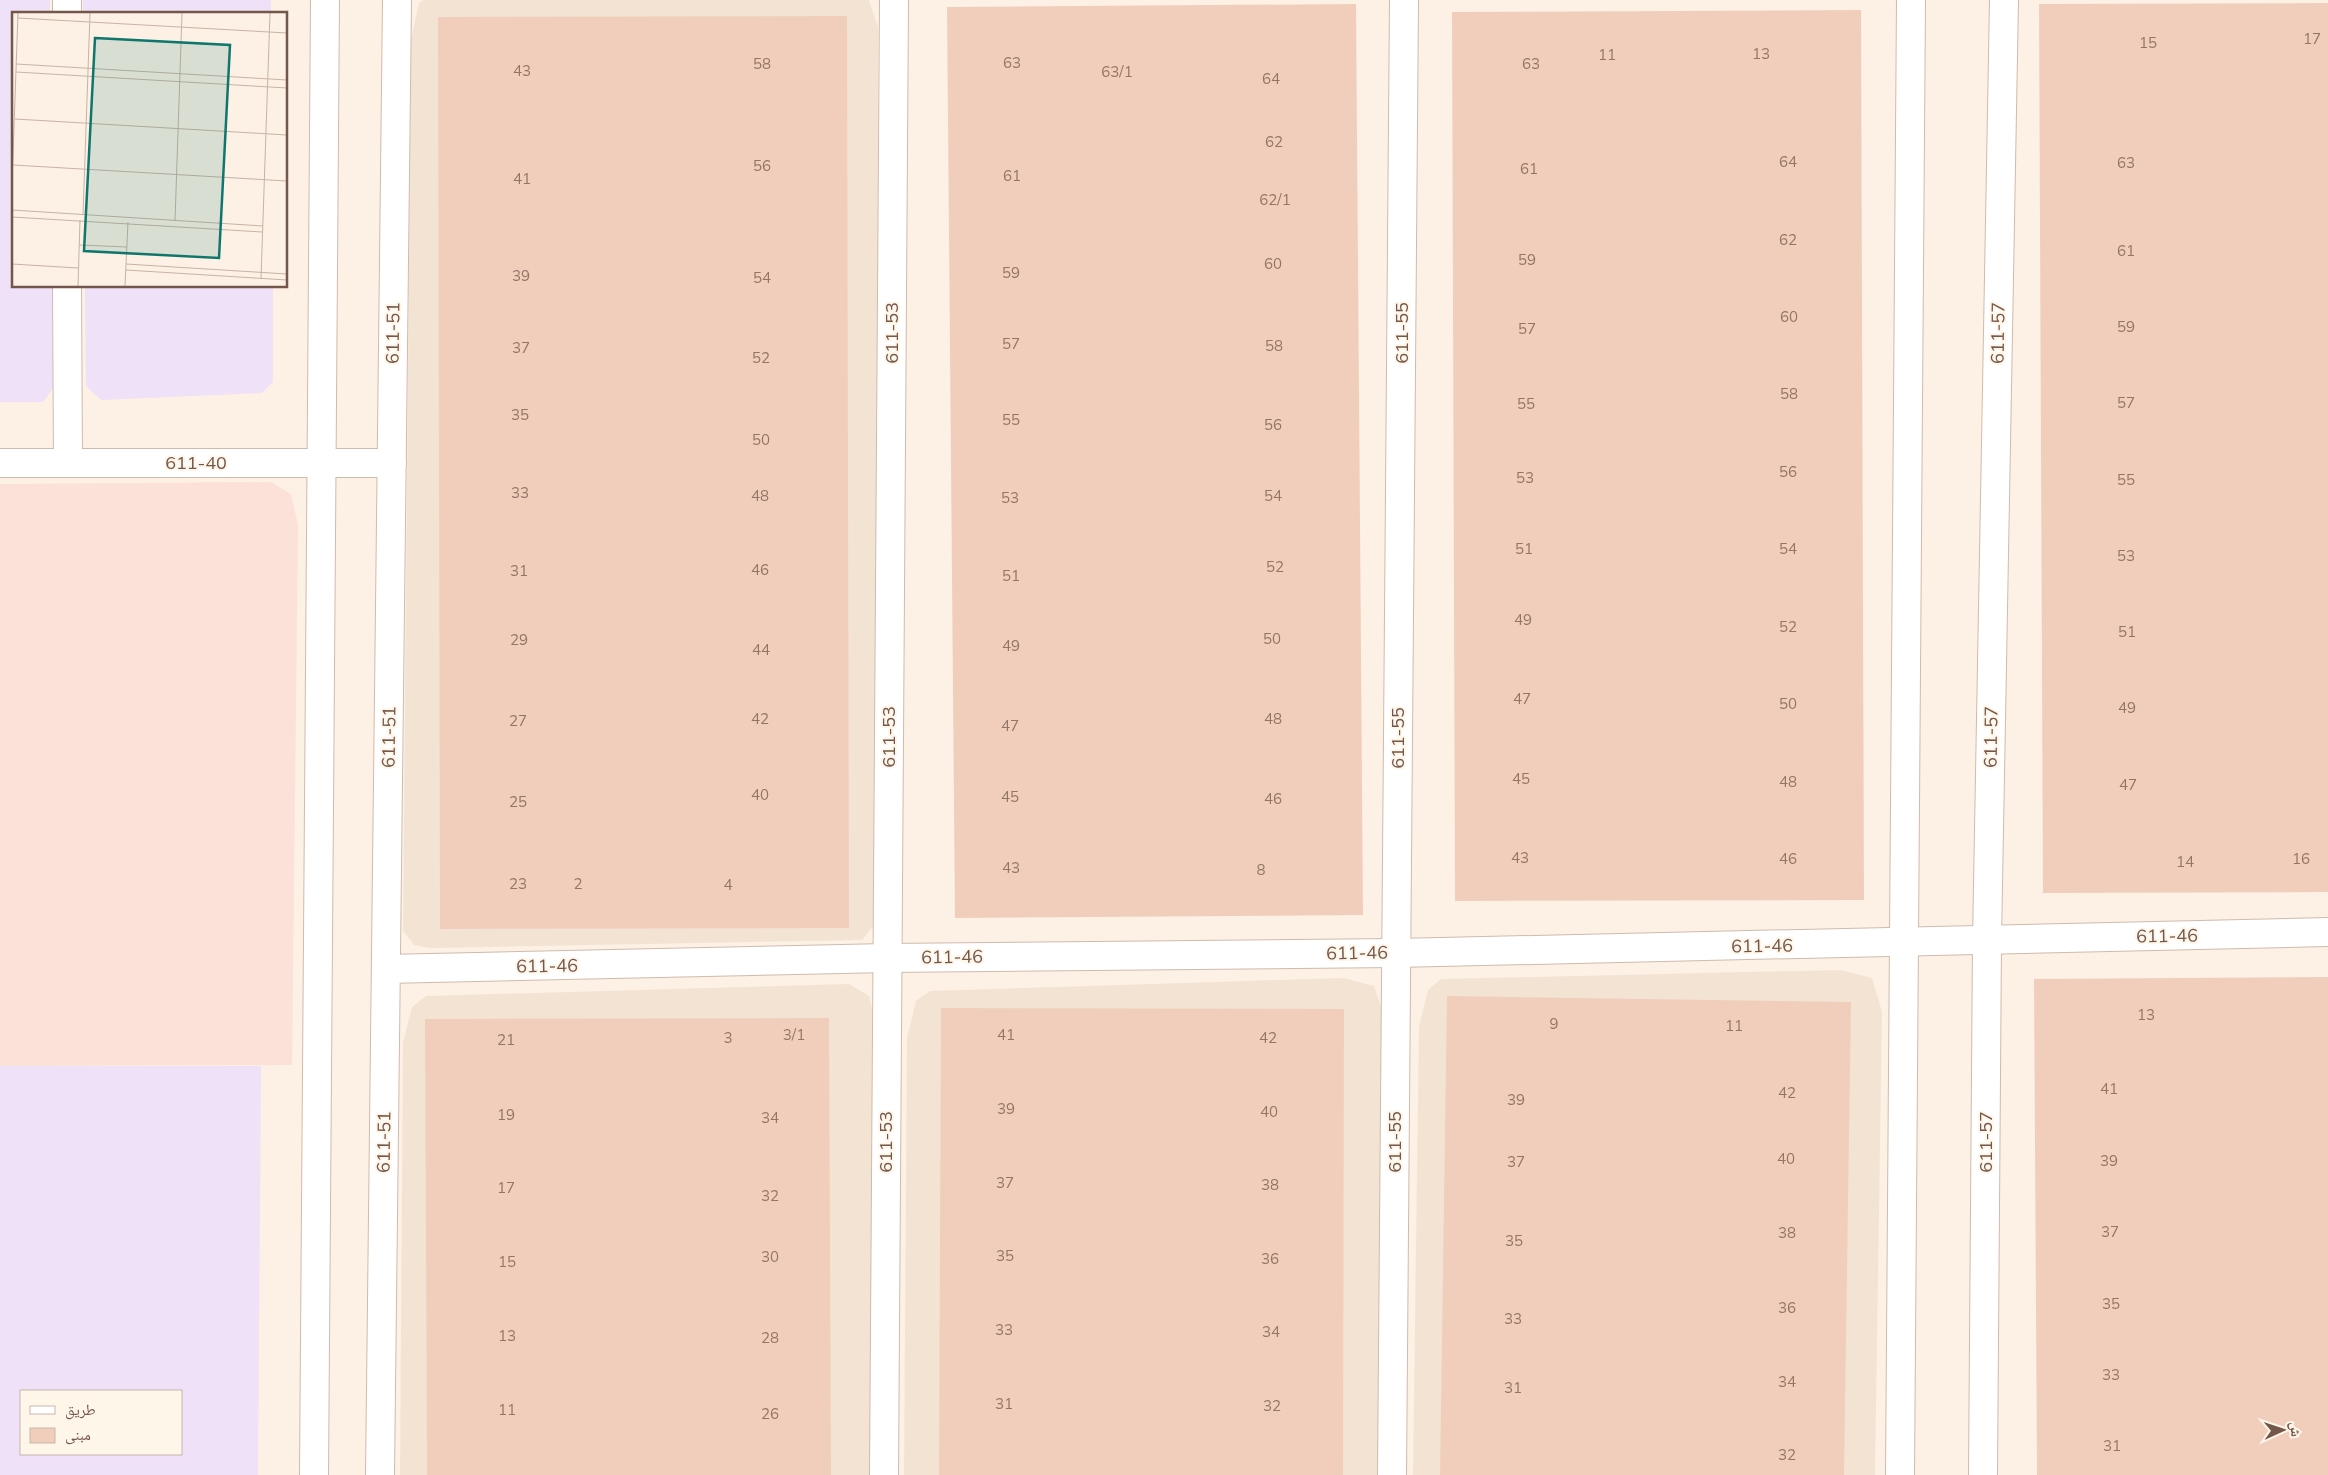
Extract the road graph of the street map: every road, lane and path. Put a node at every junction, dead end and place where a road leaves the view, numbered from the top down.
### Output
1 (325, 0) edge
2 (397, 0) edge
3 (894, 0) edge
4 (1404, 0) edge
5 (1911, 0) edge
6 (2004, 0) edge
7 (67, 288) edge
8 (68, 463) junction
9 (322, 463) junction
10 (392, 463) junction
11 (0, 464) edge
12 (2328, 932) edge
13 (1987, 941) junction
14 (1905, 943) junction
15 (1397, 953) junction
16 (887, 958) junction
17 (386, 969) junction
18 (314, 1475) edge
19 (380, 1475) edge
20 (884, 1475) edge
21 (1392, 1475) edge
22 (1900, 1475) edge
23 (1983, 1475) edge

1 - 9 street
2 - 10 street, 611-51
3 - 16 street, 611-53
4 - 15 street, 611-55
5 - 14 street
6 - 13 street, 611-57
7 - 8 street
8 - 9 street, 611-40
8 - 11 street, 611-40
9 - 10 street, 611-40
9 - 18 street
10 - 17 street, 611-51
12 - 13 street, 611-46
13 - 14 street, 611-46
13 - 23 street, 611-57
14 - 15 street, 611-46
14 - 22 street
15 - 16 street, 611-46
15 - 21 street, 611-55
16 - 17 street, 611-46
16 - 20 street, 611-53
17 - 19 street, 611-51

